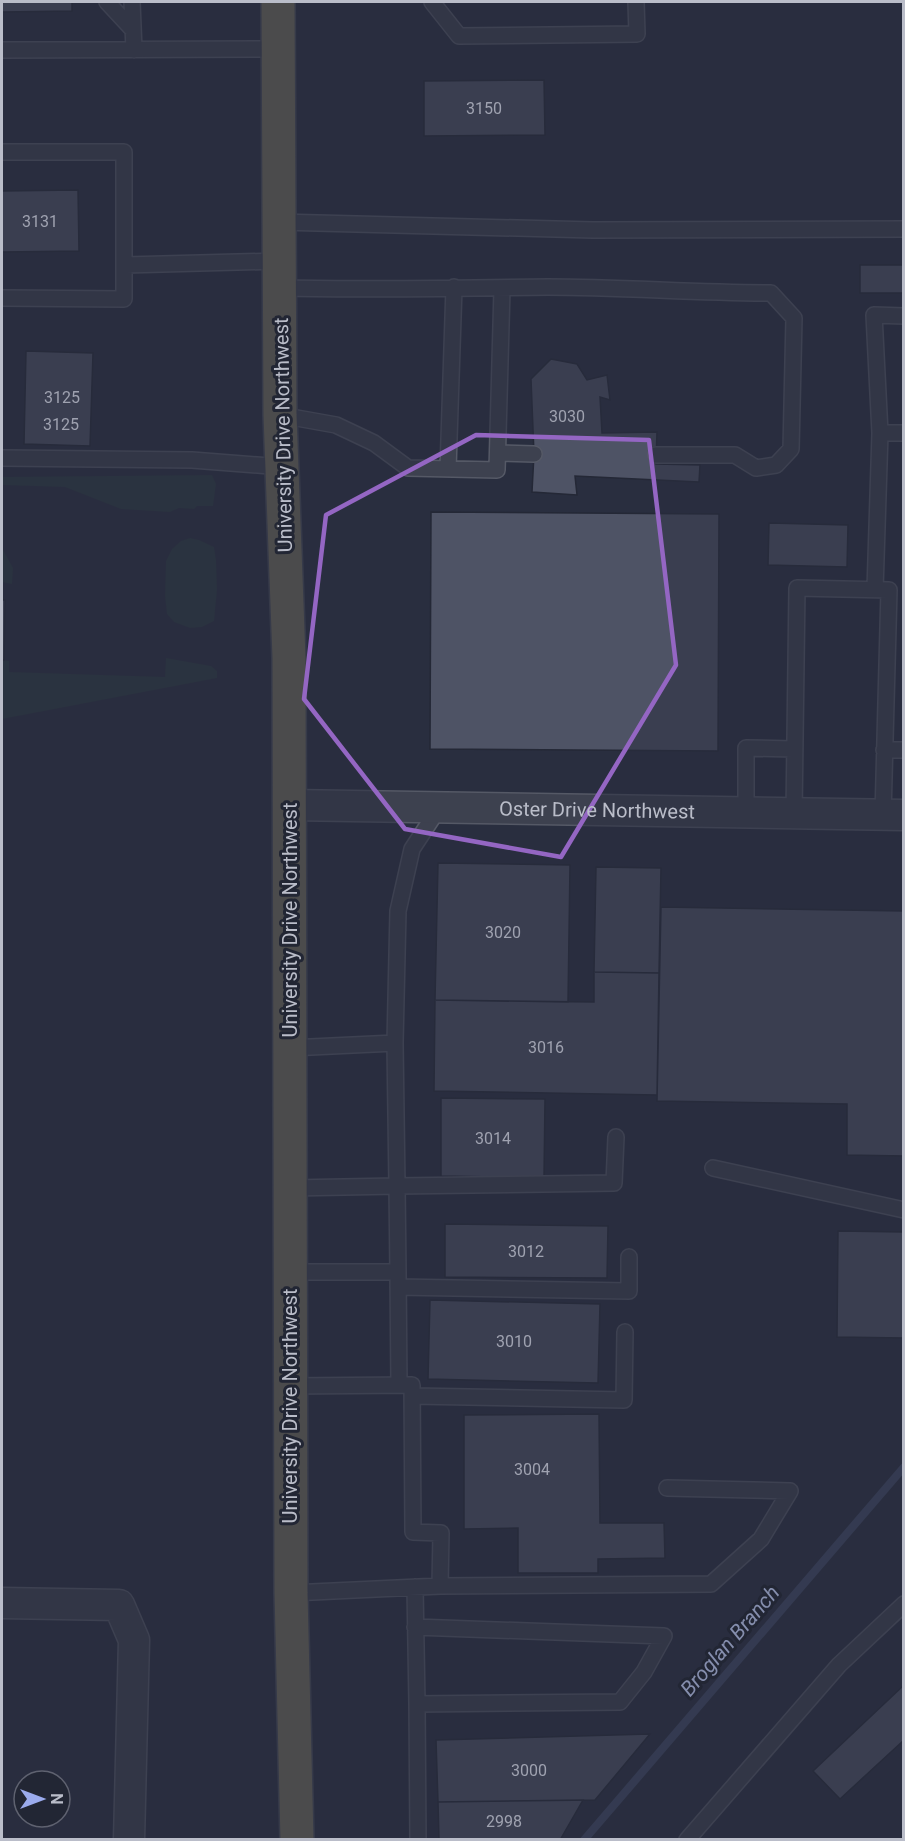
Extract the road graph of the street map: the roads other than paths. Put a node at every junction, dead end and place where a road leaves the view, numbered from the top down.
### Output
1 (107, 2) edge
2 (132, 2) edge
3 (278, 2) edge
4 (432, 2) edge
5 (636, 2) edge
6 (133, 30) junction
7 (278, 49) junction
8 (2, 50) edge
9 (134, 50) junction
10 (2, 152) edge
11 (279, 222) junction
12 (903, 229) edge
13 (125, 265) junction
14 (279, 274) junction
15 (454, 287) junction
16 (502, 289) junction
17 (2, 298) edge
18 (903, 316) edge
19 (280, 415) junction
20 (880, 433) junction
21 (903, 433) edge
22 (498, 453) junction
23 (534, 454) dead end
24 (657, 455) dead end
25 (2, 458) edge
26 (282, 467) junction
27 (448, 469) junction
28 (875, 590) junction
29 (794, 749) junction
30 (884, 750) junction
31 (903, 750) edge
32 (289, 805) junction
33 (439, 808) junction
34 (746, 813) junction
35 (795, 813) junction
36 (893, 815) edge
37 (395, 1043) junction
38 (290, 1048) junction
39 (616, 1137) dead end
40 (713, 1168) dead end
41 (397, 1186) junction
42 (291, 1188) junction
43 (903, 1210) edge
44 (629, 1257) dead end
45 (290, 1272) junction
46 (398, 1279) junction
47 (625, 1332) dead end
48 (399, 1385) junction
49 (290, 1386) junction
50 (413, 1396) junction
51 (667, 1488) dead end
52 (440, 1586) junction
53 (415, 1587) junction
54 (291, 1593) junction
55 (2, 1603) edge
56 (903, 1604) edge
57 (415, 1627) junction
58 (417, 1704) junction
59 (129, 1839) edge
60 (297, 1839) edge
61 (418, 1839) edge
62 (687, 1839) edge

1 - 6 lane
2 - 6 lane
3 - 7 highway, University Drive Northwest
4 - 5 lane
6 - 9 lane
7 - 9 lane
7 - 11 highway, University Drive Northwest
8 - 9 lane
10 - 13 lane
11 - 12 lane
11 - 14 highway, University Drive Northwest
13 - 14 lane
13 - 17 lane
14 - 15 lane
14 - 19 highway, University Drive Northwest
15 - 16 lane
15 - 27 lane
16 - 22 lane
16 - 24 lane
18 - 20 lane
19 - 26 highway, University Drive Northwest
19 - 27 lane
20 - 21 lane
20 - 28 lane
22 - 23 lane
22 - 27 lane
25 - 26 lane
26 - 32 highway, University Drive Northwest
28 - 29 lane
28 - 30 lane
29 - 34 lane
29 - 35 lane
30 - 31 lane
30 - 36 lane
32 - 33 street, Oster Drive Northwest
32 - 38 highway, University Drive Northwest
33 - 34 street, Oster Drive Northwest
33 - 37 lane
34 - 35 street, Oster Drive Northwest
35 - 36 street, Oster Drive Northwest
37 - 38 lane
37 - 41 lane
38 - 42 highway, University Drive Northwest
39 - 41 lane
40 - 43 lane
41 - 42 lane
41 - 46 lane
42 - 45 highway, University Drive Northwest
44 - 46 lane
45 - 46 lane
45 - 49 highway, University Drive Northwest
46 - 48 lane
47 - 50 lane
48 - 49 lane
48 - 50 lane
49 - 54 highway, University Drive Northwest
50 - 52 lane
51 - 52 lane
52 - 53 lane
53 - 54 lane
53 - 57 lane
54 - 60 highway, University Drive Northwest
55 - 59 street
56 - 62 lane
57 - 58 lane
57 - 58 lane
58 - 61 lane

